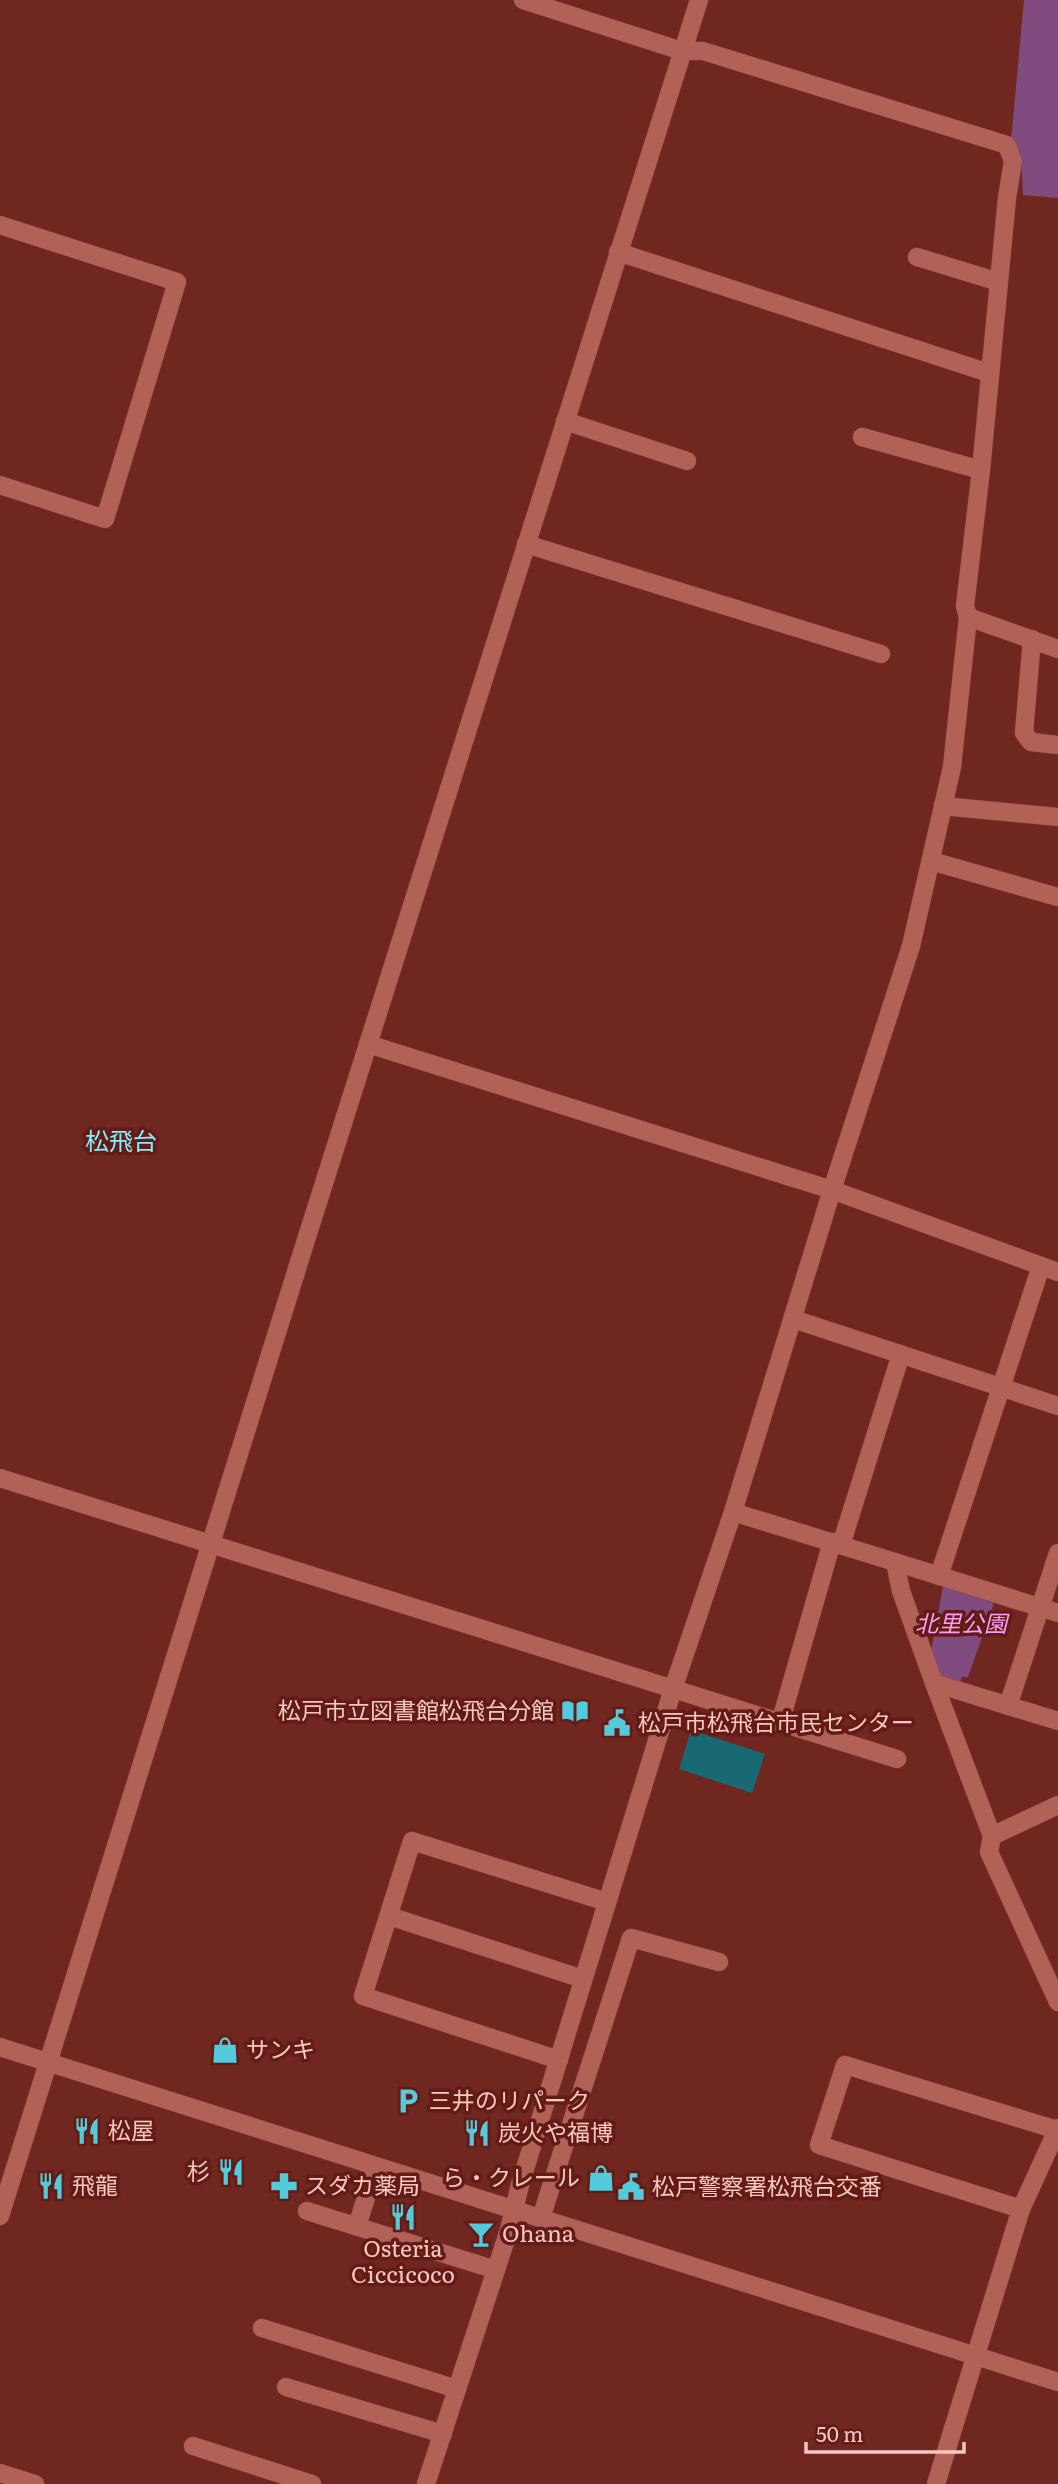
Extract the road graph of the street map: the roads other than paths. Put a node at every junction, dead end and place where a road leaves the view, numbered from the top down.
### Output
1 (523, 0) edge
2 (699, 0) edge
3 (682, 51) junction
4 (0, 225) edge
5 (618, 252) junction
6 (917, 257) dead end
7 (999, 282) junction
8 (989, 373) junction
9 (565, 421) junction
10 (862, 437) dead end
11 (687, 461) dead end
12 (981, 470) junction
13 (0, 485) edge
14 (526, 544) junction
15 (968, 617) junction
16 (1032, 639) junction
17 (1058, 649) edge
18 (881, 654) dead end
19 (1058, 745) edge
20 (943, 807) junction
21 (1058, 817) edge
22 (930, 862) junction
23 (1058, 897) edge
24 (368, 1044) junction
25 (832, 1191) junction
26 (1050, 1269) edge
27 (793, 1320) junction
28 (901, 1354) junction
29 (1001, 1386) junction
30 (1058, 1406) edge
31 (0, 1478) edge
32 (733, 1511) junction
33 (836, 1543) junction
34 (211, 1544) junction
35 (1058, 1553) edge
36 (895, 1562) junction
37 (939, 1576) junction
38 (1040, 1607) junction
39 (1058, 1613) edge
40 (934, 1684) junction
41 (673, 1689) junction
42 (1008, 1706) junction
43 (1058, 1721) edge
44 (780, 1723) junction
45 (897, 1759) dead end
46 (1058, 1805) edge
47 (992, 1836) junction
48 (607, 1902) junction
49 (389, 1916) junction
50 (719, 1962) dead end
51 (583, 1979) junction
52 (1058, 2002) edge
53 (0, 2047) edge
54 (559, 2060) junction
55 (48, 2062) junction
56 (1058, 2129) edge
57 (376, 2166) junction
58 (1021, 2208) junction
59 (514, 2210) junction
60 (307, 2211) dead end
61 (0, 2216) edge
62 (541, 2218) junction
63 (356, 2226) junction
64 (496, 2270) junction
65 (262, 2328) dead end
66 (975, 2356) junction
67 (1058, 2382) edge
68 (286, 2387) dead end
69 (457, 2389) junction
70 (443, 2434) junction
71 (193, 2446) dead end
72 (0, 2473) edge
73 (35, 2484) edge
74 (312, 2484) edge
75 (426, 2484) edge
76 (936, 2484) edge

1 - 3 street
2 - 3 street
3 - 5 street
3 - 7 street
4 - 13 street
5 - 8 street
5 - 9 street
6 - 7 street
7 - 8 street
8 - 12 street
9 - 11 street
9 - 14 street
10 - 12 street
12 - 15 street
14 - 18 street
14 - 24 street
15 - 16 street
15 - 20 street
16 - 17 street
16 - 19 street
20 - 21 street
20 - 22 street
22 - 23 street
22 - 25 street
24 - 25 street
24 - 34 street
25 - 26 street
25 - 27 street
26 - 29 street
27 - 28 street
27 - 32 street
28 - 29 street
28 - 33 street
29 - 30 street
29 - 37 street
31 - 34 street
32 - 33 street
32 - 41 street
33 - 36 street
33 - 44 street
34 - 41 street
34 - 55 street
35 - 38 street
36 - 37 street
36 - 40 street
37 - 38 street
38 - 39 street
38 - 42 street
40 - 42 street
40 - 47 street
41 - 44 street
41 - 48 street
42 - 43 street
44 - 45 street
46 - 47 street
47 - 52 street
48 - 49 street
48 - 51 street
49 - 51 street
49 - 54 street
50 - 62 street
51 - 54 street
53 - 55 street
54 - 59 street
55 - 57 street
55 - 61 street
56 - 58 street
56 - 58 street
57 - 59 street
57 - 63 street
58 - 66 street
59 - 62 street
59 - 64 street
60 - 63 street
62 - 66 street
63 - 64 street
64 - 69 street
65 - 69 street
66 - 67 street
66 - 76 street
68 - 70 street
69 - 70 street
70 - 75 street
71 - 74 street
72 - 73 street

